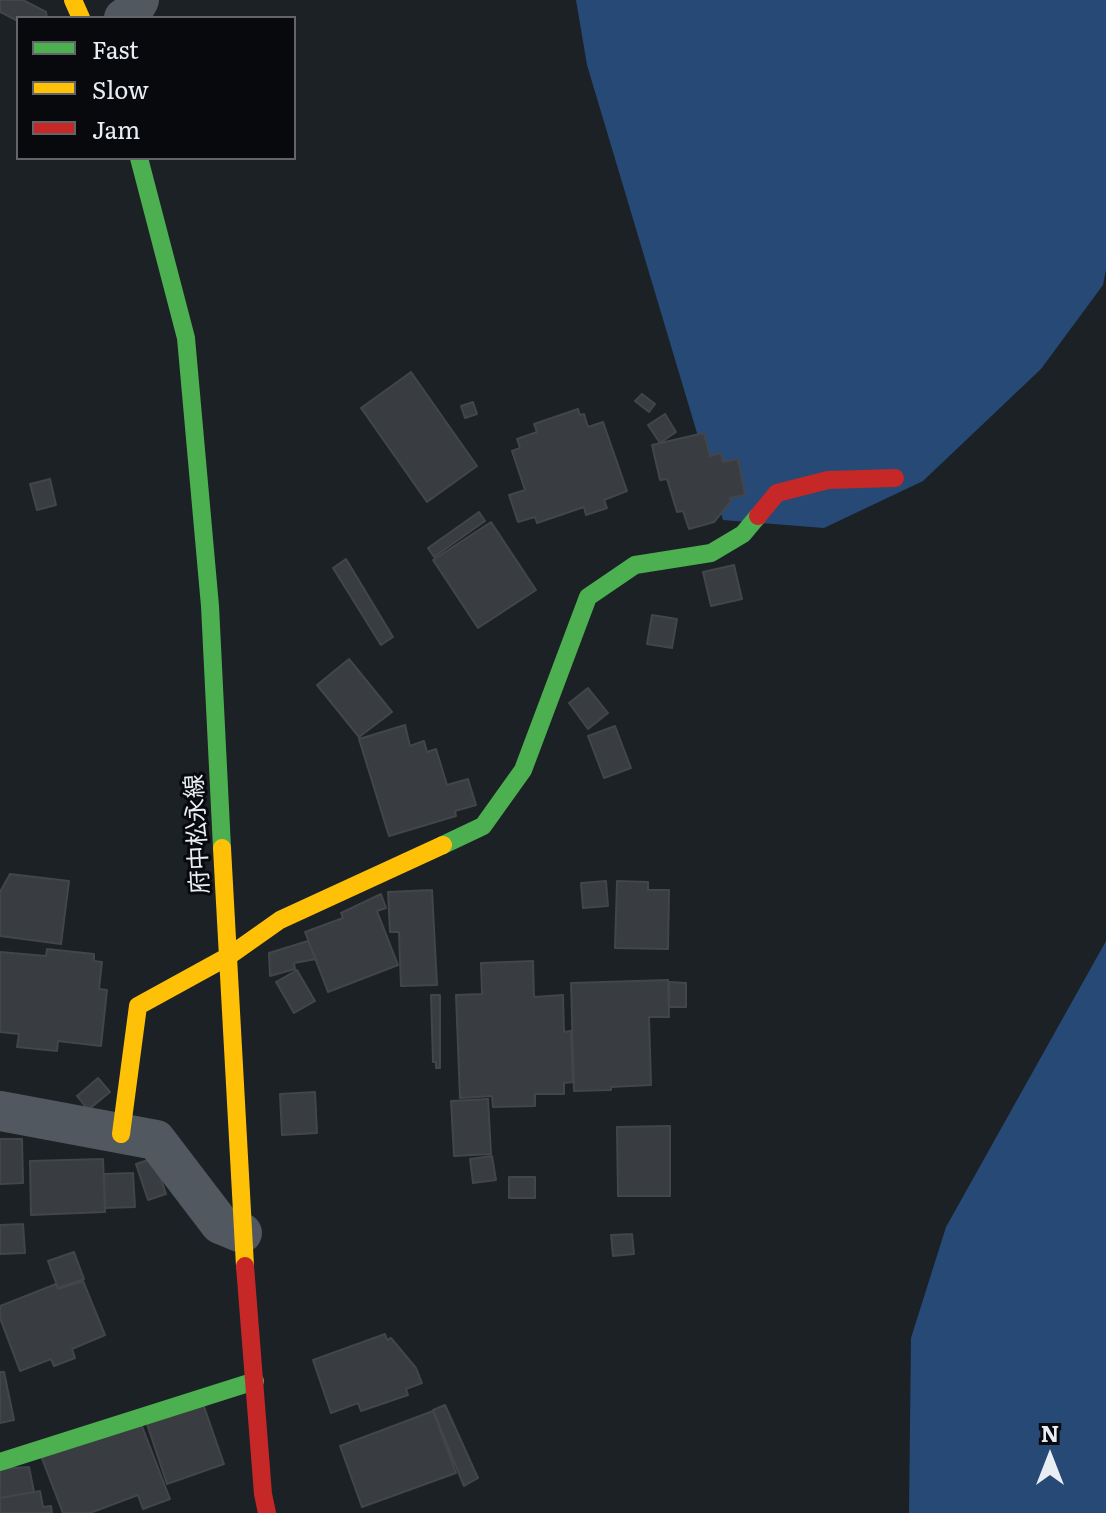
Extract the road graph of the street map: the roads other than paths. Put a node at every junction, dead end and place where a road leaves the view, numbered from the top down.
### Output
1 (139, 0) edge
2 (128, 16) edge
3 (140, 160) edge
4 (895, 478) dead end
5 (229, 956) junction
6 (0, 1111) edge
7 (121, 1134) junction
8 (242, 1233) junction
9 (255, 1381) junction
10 (0, 1462) edge
11 (267, 1513) edge

1 - 2 street
3 - 5 main road, 府中松永線
4 - 5 main road
5 - 7 main road
5 - 8 main road, 府中松永線
6 - 7 street
7 - 8 street
8 - 9 main road, 府中松永線
9 - 10 main road
9 - 11 main road, 府中松永線

